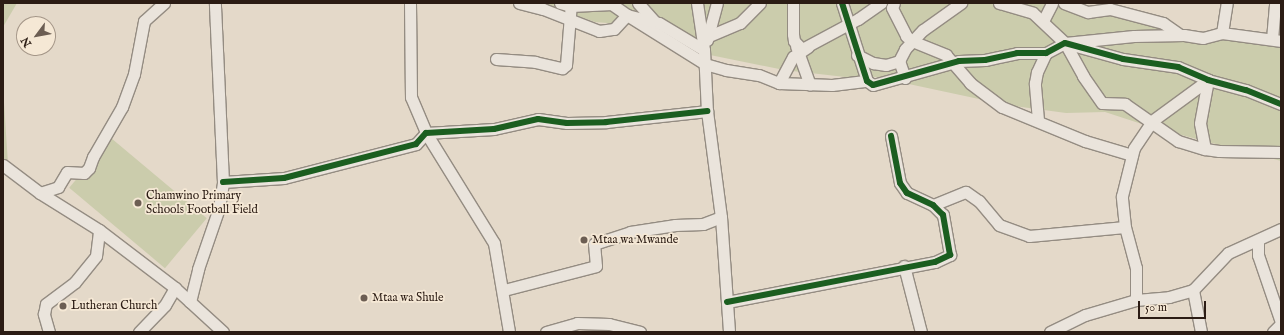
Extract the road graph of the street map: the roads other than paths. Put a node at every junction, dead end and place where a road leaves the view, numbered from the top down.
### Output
1 (164, 3) edge
2 (216, 3) edge
3 (410, 3) edge
4 (519, 3) edge
5 (638, 3) edge
6 (697, 3) edge
7 (717, 3) edge
8 (760, 3) edge
9 (792, 3) edge
10 (842, 3) edge
11 (881, 3) edge
12 (961, 3) edge
13 (999, 3) edge
14 (1052, 3) edge
15 (1064, 3) edge
16 (1227, 3) edge
17 (1275, 3) edge
18 (567, 4) edge
19 (611, 4) edge
20 (891, 5) edge
21 (628, 15) junction
22 (569, 21) junction
23 (654, 21) junction
24 (1043, 21) junction
25 (847, 24) junction
26 (1222, 33) junction
27 (1180, 35) junction
28 (709, 36) junction
29 (1102, 40) junction
30 (1276, 40) edge
31 (912, 42) junction
32 (1064, 43) junction
33 (704, 50) junction
34 (803, 50) junction
35 (1046, 53) junction
36 (1104, 54) junction
37 (857, 55) junction
38 (496, 59) dead end
39 (899, 61) junction
40 (953, 63) junction
41 (705, 64) junction
42 (905, 78) junction
43 (1208, 80) junction
44 (867, 81) junction
45 (779, 83) junction
46 (810, 85) junction
47 (1281, 104) edge
48 (707, 112) junction
49 (1038, 120) junction
50 (1152, 121) junction
51 (426, 133) junction
52 (891, 136) dead end
53 (1205, 149) junction
54 (1281, 152) edge
55 (1132, 155) junction
56 (3, 165) edge
57 (223, 182) junction
58 (40, 193) junction
59 (934, 205) junction
60 (721, 217) junction
61 (1125, 227) junction
62 (1281, 229) edge
63 (99, 230) junction
64 (1258, 241) junction
65 (904, 266) junction
66 (175, 288) junction
67 (504, 290) junction
68 (1193, 290) junction
69 (1136, 300) junction
70 (190, 302) junction
71 (727, 302) junction
72 (1281, 323) edge
73 (50, 332) edge
74 (139, 332) edge
75 (223, 332) edge
76 (509, 332) edge
77 (546, 332) edge
78 (640, 332) edge
79 (729, 332) edge
80 (921, 332) edge
81 (1050, 332) edge
82 (1201, 332) edge
83 (1273, 332) edge

1 - 58 street
2 - 57 street
3 - 51 street
4 - 22 street
5 - 23 street
6 - 33 street
7 - 28 street
8 - 28 street
9 - 34 street
10 - 25 street
11 - 25 street
12 - 31 street
13 - 24 street
14 - 24 street
15 - 27 street
16 - 26 street
17 - 30 street
18 - 19 street
18 - 22 street
19 - 21 street
20 - 31 street
21 - 22 street
21 - 23 street
21 - 41 street
22 - 38 street
23 - 33 street
24 - 32 street
25 - 34 street
25 - 37 street
26 - 27 street
26 - 30 street
27 - 29 street
28 - 33 street
29 - 32 street
29 - 36 street
31 - 39 street
31 - 40 street
32 - 35 street
32 - 36 street
32 - 50 street
33 - 41 street
34 - 45 street
34 - 46 street
35 - 40 street
35 - 49 street
36 - 43 street
37 - 39 street
37 - 44 street
39 - 42 street
40 - 42 street
40 - 49 street
41 - 45 street
41 - 48 street
42 - 44 street
43 - 47 street
43 - 50 street
43 - 53 street
44 - 46 street
45 - 46 street
48 - 51 street
48 - 60 street
49 - 55 street
50 - 53 street
50 - 55 street
51 - 57 street
51 - 67 street
52 - 59 street
53 - 54 street
55 - 61 street
56 - 58 street
57 - 70 street
58 - 63 street
59 - 61 street
59 - 65 street
60 - 67 street
60 - 71 street
61 - 69 street
62 - 64 street
63 - 66 street
63 - 73 street
64 - 68 street
64 - 72 street
65 - 71 street
65 - 80 street
66 - 70 street
66 - 74 street
67 - 76 street
68 - 69 street
68 - 82 street
69 - 81 street
70 - 75 street
71 - 79 street
72 - 83 street
77 - 78 street

